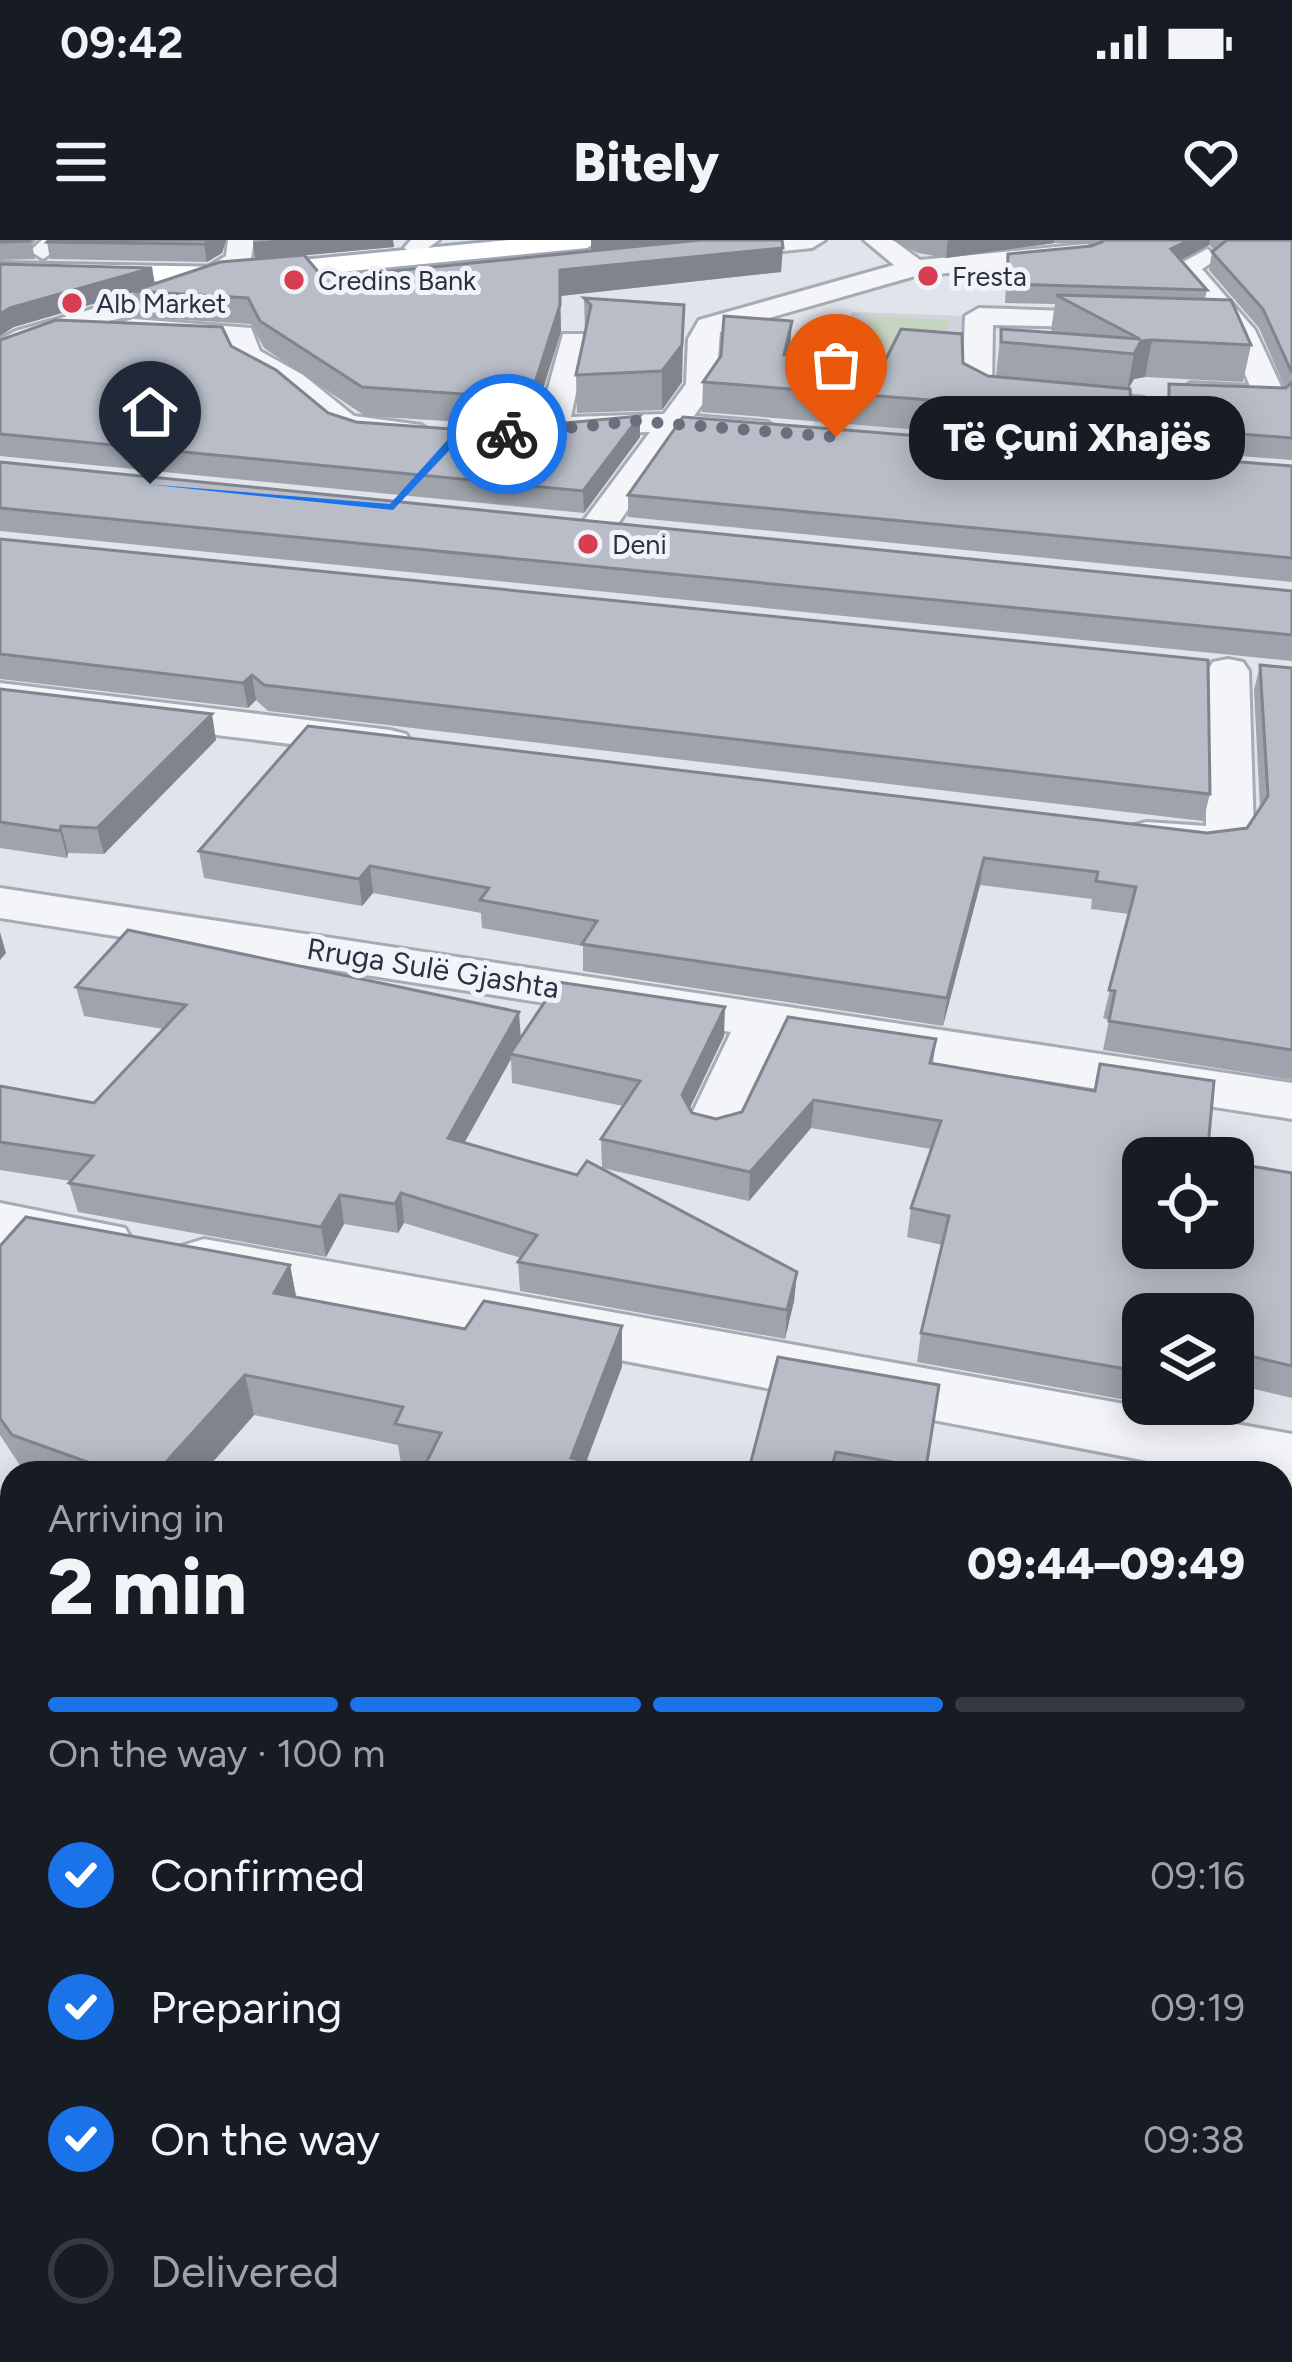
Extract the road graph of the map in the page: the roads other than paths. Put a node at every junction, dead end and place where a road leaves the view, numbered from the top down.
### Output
1 (496, 240) edge
2 (812, 240) edge
3 (877, 240) edge
4 (422, 244) edge
5 (696, 246) edge
6 (592, 251) edge
7 (1087, 252) edge
8 (230, 253) edge
9 (662, 256) edge
10 (1208, 257) dead end
11 (317, 262) junction
12 (0, 267) edge
13 (914, 268) junction
14 (1235, 323) junction
15 (58, 326) junction
16 (573, 340) dead end
17 (3, 347) edge
18 (1144, 407) junction
19 (672, 424) junction
20 (553, 428) junction
21 (516, 433) edge
22 (790, 434) edge
23 (1144, 444) edge
24 (424, 473) edge
25 (592, 475) edge
26 (632, 478) junction
27 (551, 523) edge
28 (1227, 670) dead end
29 (0, 696) edge
30 (427, 747) edge
31 (1107, 831) edge
32 (0, 903) edge
33 (765, 1019) junction
34 (1292, 1101) edge
35 (716, 1126) edge
36 (0, 1224) edge
37 (1287, 1461) edge

1 - 4 main road
2 - 5 street
3 - 13 street
4 - 11 main road
5 - 9 street
6 - 11 street
7 - 13 street
8 - 11 main road
8 - 12 main road
8 - 12 main road
8 - 15 street
10 - 14 street
13 - 19 street
14 - 18 street
14 - 18 street
15 - 17 street
15 - 24 street
16 - 20 street
18 - 23 street
19 - 20 street
19 - 22 street
19 - 26 street
20 - 21 street
25 - 26 street
26 - 27 street
28 - 31 street
29 - 30 street
32 - 33 street, Rruga Sulë Gjashta
33 - 34 street, Rruga Sulë Gjashta
33 - 35 street
36 - 37 street

